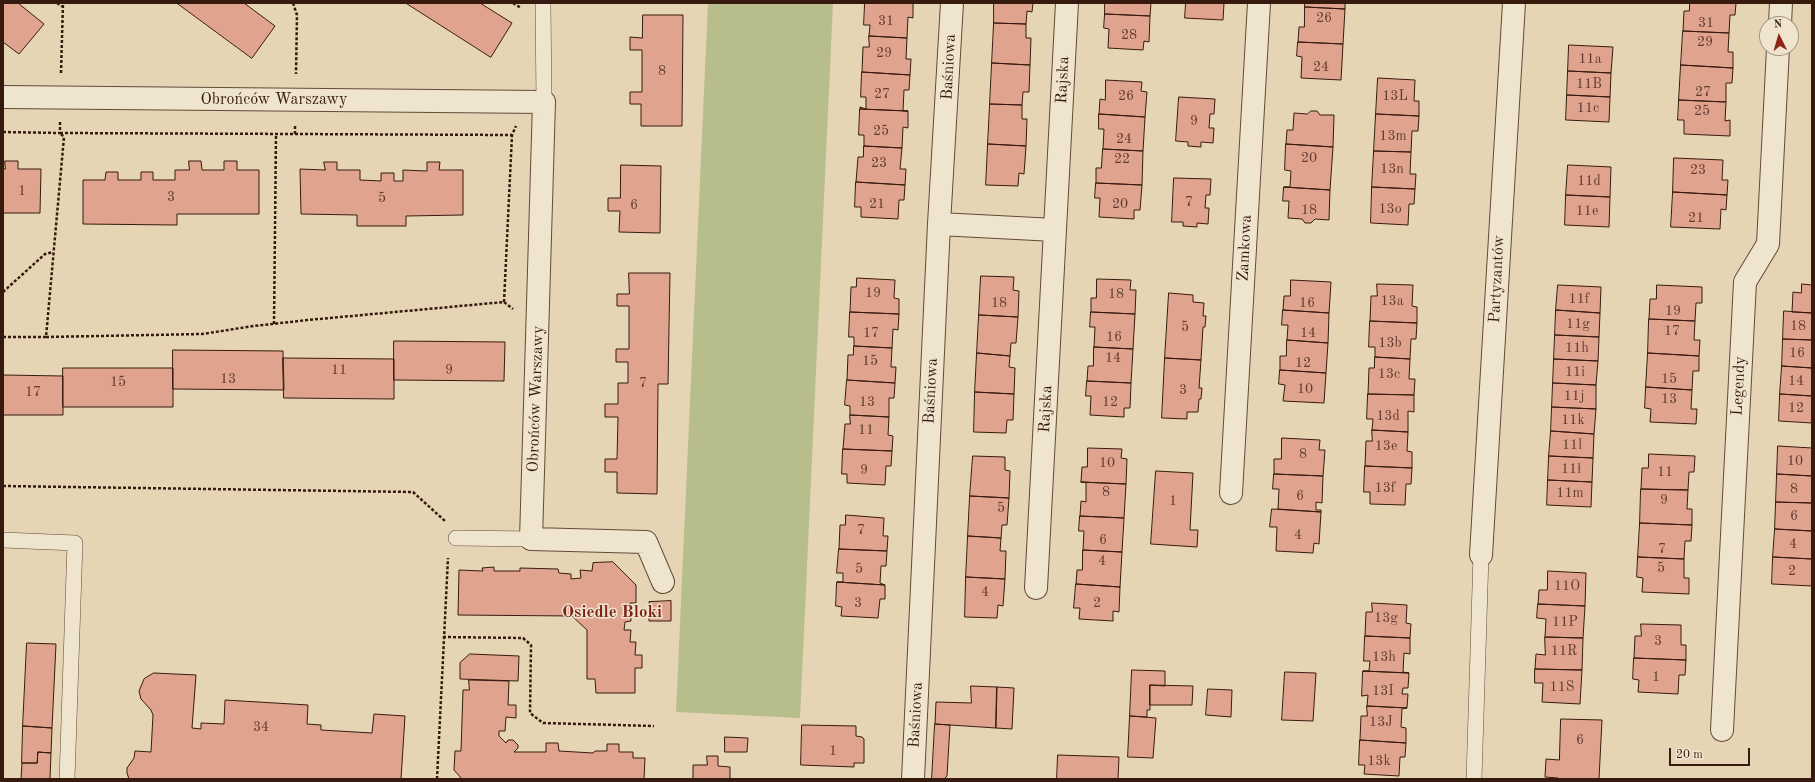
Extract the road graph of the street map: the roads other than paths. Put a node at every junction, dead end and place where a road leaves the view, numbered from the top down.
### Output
1 (542, 3) edge
2 (952, 3) edge
3 (1067, 3) edge
4 (1259, 3) edge
5 (1514, 3) edge
6 (1781, 3) edge
7 (1780, 16) edge
8 (1778, 56) edge
9 (3, 97) edge
10 (537, 102) junction
11 (939, 224) junction
12 (1055, 230) junction
13 (1231, 493) dead end
14 (453, 532) road end
15 (532, 539) junction
16 (3, 540) edge
17 (1481, 555) joint
18 (663, 582) dead end
19 (1036, 588) dead end
20 (1722, 730) dead end
21 (67, 779) edge
22 (913, 779) edge
23 (1474, 779) edge

1 - 10 lane, Obrońców Warszawy
2 - 11 street, Baśniowa
3 - 12 street, Rajska
4 - 13 street, Zamkowa
5 - 17 street, Partyzantów
6 - 7 street
8 - 20 street, Legendy
9 - 10 street, Obrońców Warszawy
10 - 15 street, Obrońców Warszawy
11 - 12 street
11 - 22 street, Baśniowa
12 - 19 street, Rajska
14 - 15 lane
15 - 18 street
16 - 21 lane
17 - 23 lane

